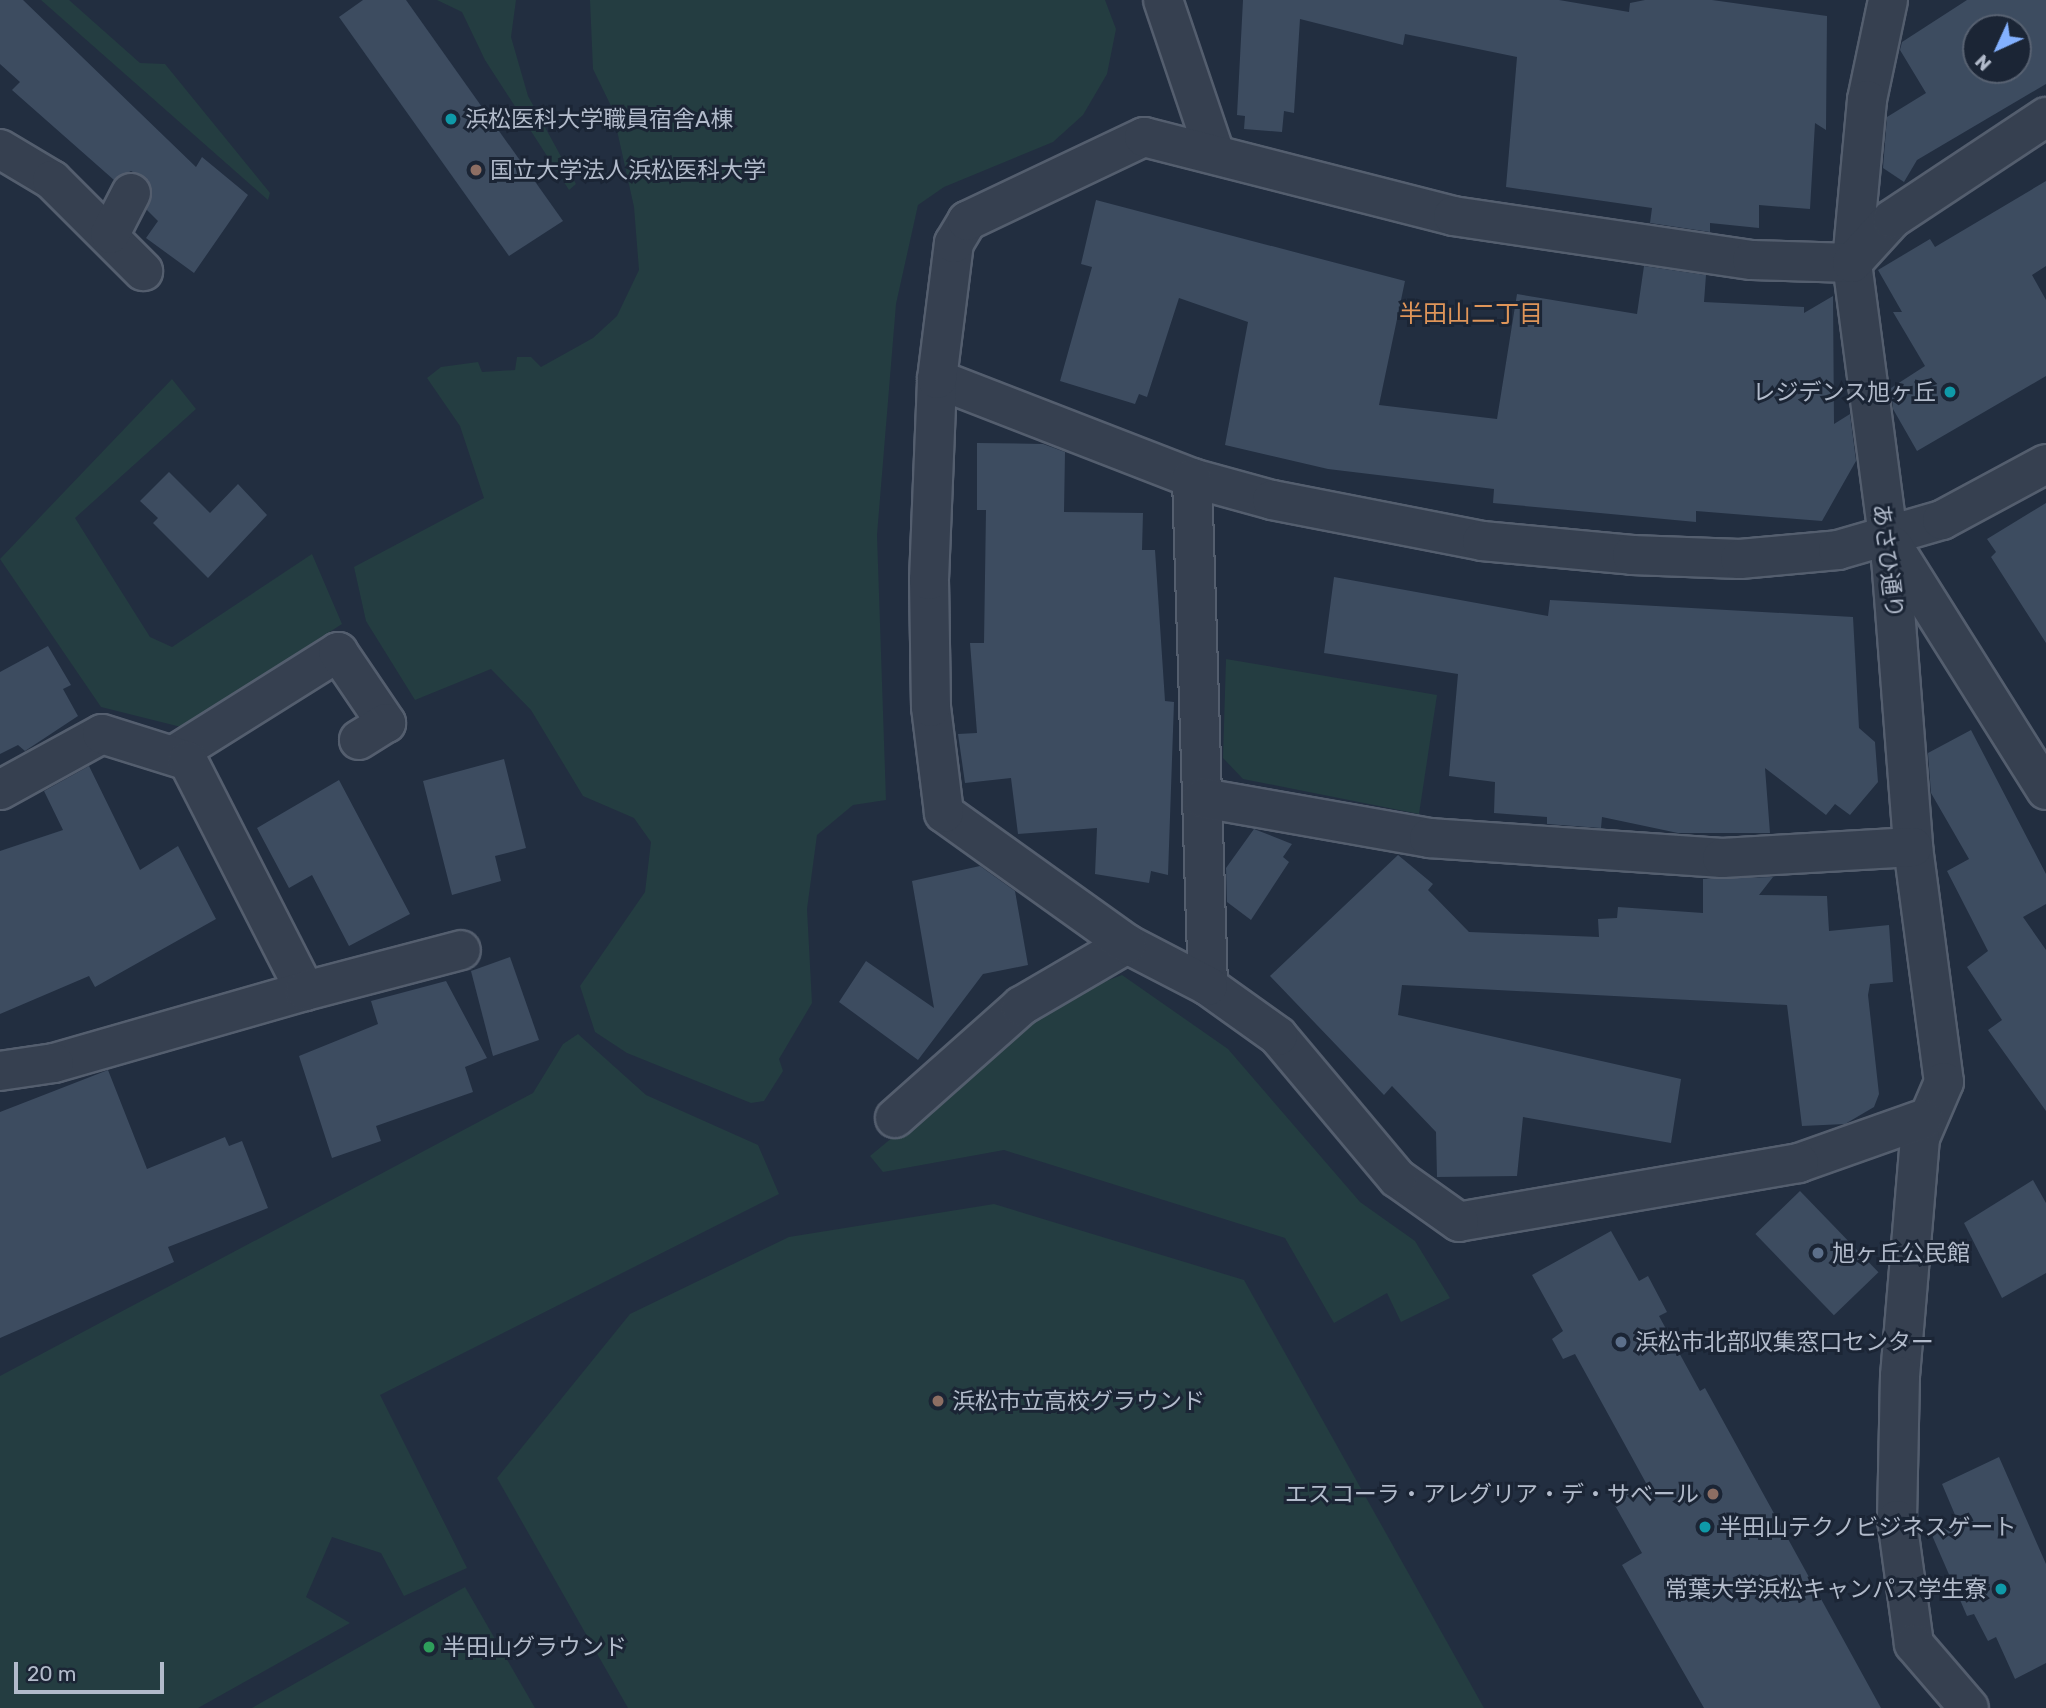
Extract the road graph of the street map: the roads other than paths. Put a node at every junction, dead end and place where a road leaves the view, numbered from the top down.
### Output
1 (1163, 0) edge
2 (1888, 0) edge
3 (2046, 117) edge
4 (0, 149) edge
5 (1214, 151) junction
6 (131, 193) dead end
7 (110, 234) junction
8 (1852, 262) junction
9 (143, 271) dead end
10 (937, 379) junction
11 (2046, 464) edge
12 (1192, 478) junction
13 (1888, 539) junction
14 (359, 740) dead end
15 (174, 755) junction
16 (0, 790) edge
17 (2046, 790) edge
18 (1203, 798) junction
19 (1913, 847) junction
20 (1128, 944) junction
21 (461, 950) dead end
22 (1208, 986) junction
23 (304, 991) junction
24 (0, 1071) edge
25 (895, 1118) dead end
26 (1923, 1119) junction
27 (1969, 1708) edge

1 - 5 street
2 - 8 street, あさひ通り
3 - 8 street
4 - 7 street
5 - 8 street
5 - 10 street
6 - 7 street
7 - 9 street
8 - 13 street, あさひ通り
10 - 12 street
10 - 20 street
11 - 13 street
12 - 13 street
12 - 18 street
13 - 17 street
13 - 19 street, あさひ通り
14 - 15 street
15 - 16 street
15 - 23 street
18 - 19 street
18 - 22 street
19 - 26 street, あさひ通り
20 - 22 street
20 - 25 street
21 - 23 street
22 - 26 street
23 - 24 street
26 - 27 street

